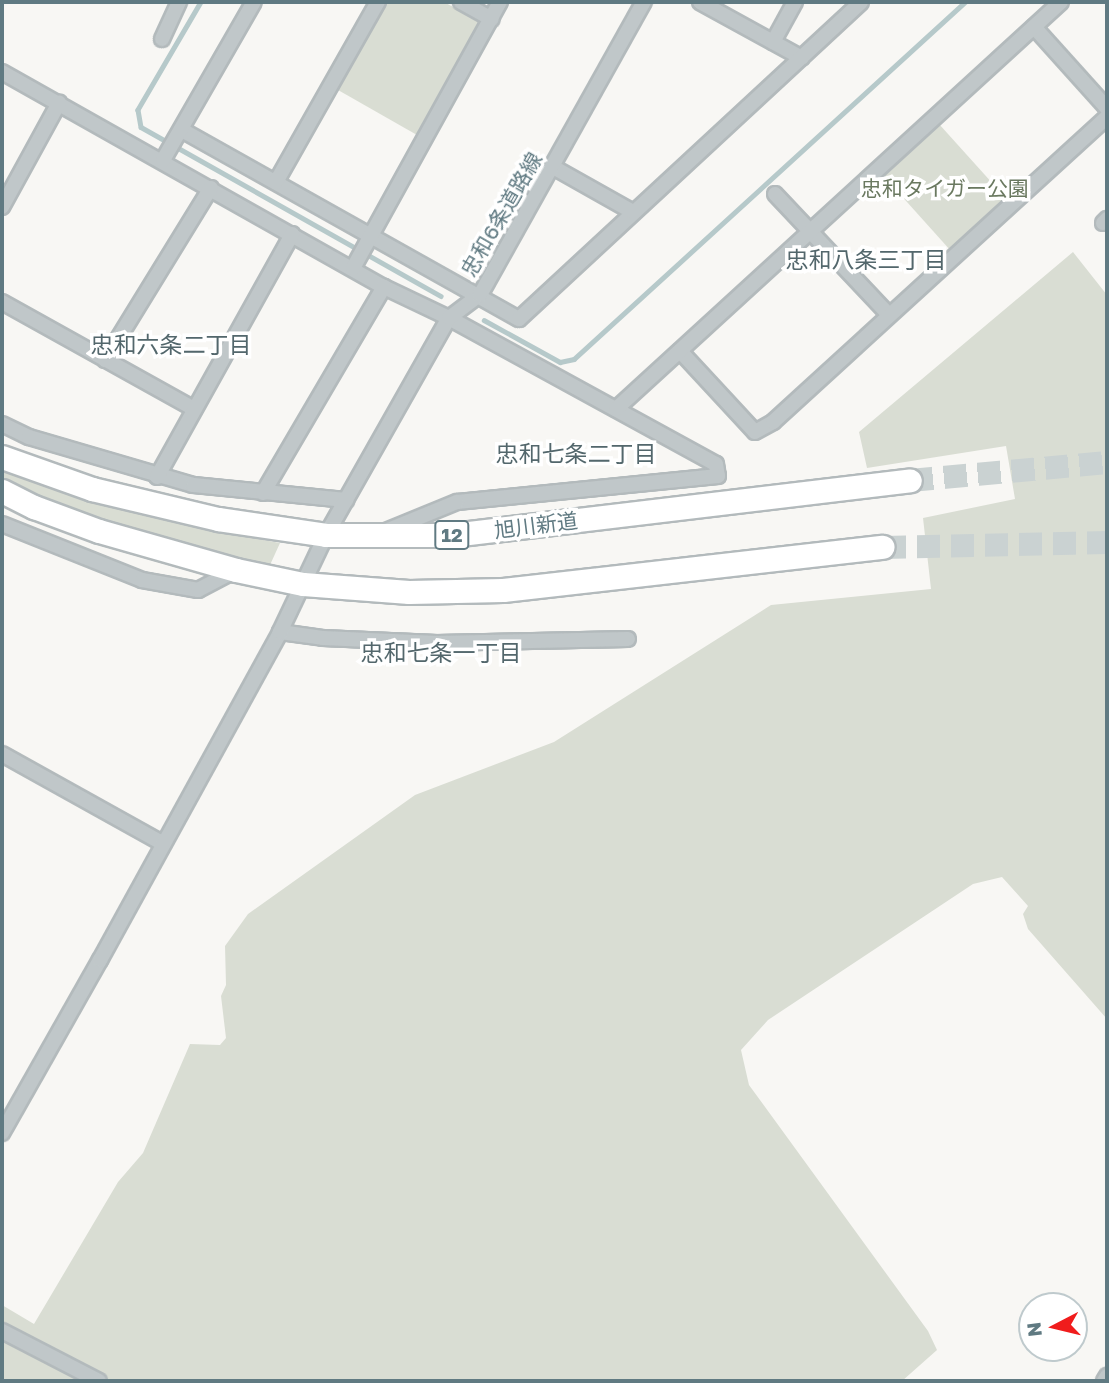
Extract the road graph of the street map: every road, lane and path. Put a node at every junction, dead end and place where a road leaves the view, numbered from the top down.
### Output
1 (179, 2) edge
2 (254, 2) edge
3 (378, 2) edge
4 (461, 2) edge
5 (500, 2) edge
6 (643, 2) edge
7 (700, 2) edge
8 (795, 2) edge
9 (861, 2) edge
10 (1061, 2) edge
11 (492, 19) junction
12 (1034, 27) junction
13 (162, 39) dead end
14 (773, 42) junction
15 (802, 58) junction
16 (2, 72) edge
17 (59, 103) junction
18 (1107, 108) edge
19 (1107, 117) edge
20 (172, 145) junction
21 (553, 167) junction
22 (276, 182) junction
23 (211, 188) junction
24 (775, 194) dead end
25 (2, 207) edge
26 (633, 212) junction
27 (811, 231) junction
28 (292, 234) junction
29 (362, 252) junction
30 (384, 287) junction
31 (480, 296) junction
32 (2, 302) edge
33 (889, 315) junction
34 (449, 318) junction
35 (680, 351) junction
36 (105, 360) junction
37 (194, 409) junction
38 (616, 409) junction
39 (2, 424) edge
40 (2, 457) edge
41 (157, 477) junction
42 (910, 480) tunnel mouth
43 (2, 491) edge
44 (262, 493) junction
45 (346, 499) junction
46 (2, 524) edge
47 (326, 536) junction
48 (375, 536) junction
49 (883, 547) tunnel mouth
50 (236, 570) junction
51 (303, 584) junction
52 (280, 632) junction
53 (628, 639) dead end
54 (2, 754) edge
55 (162, 843) junction
56 (2, 1096) edge
57 (18, 1100) junction
58 (2, 1133) edge
59 (2, 1331) edge
60 (1107, 1376) edge
61 (99, 1381) edge
62 (1104, 1381) edge

1 - 13 street
2 - 20 street
3 - 22 street
4 - 11 street
5 - 11 street
6 - 21 street, 忠和6条道路線
7 - 14 street
8 - 14 street
9 - 15 street
10 - 12 street
11 - 29 street
12 - 18 street
12 - 27 street
14 - 15 street
15 - 26 street
16 - 17 street
17 - 20 street
17 - 25 street
19 - 33 street
20 - 22 street
20 - 23 street
21 - 26 street
21 - 31 street, 忠和6条道路線
22 - 29 street
23 - 28 street
23 - 36 street
24 - 27 street
26 - 31 street
27 - 33 street
27 - 35 street
28 - 29 street
28 - 37 street
29 - 30 street
29 - 31 street
30 - 34 street
30 - 44 street
31 - 34 street, 忠和6条道路線
32 - 36 street
33 - 35 street
34 - 38 street
34 - 45 street, 忠和6条道路線
35 - 38 street
36 - 37 street
37 - 41 street
38 - 48 street
39 - 41 street
40 - 47 highway, 旭川新道 / 12
41 - 44 street
42 - 48 highway, 旭川新道 / 12
43 - 50 highway
44 - 45 street
45 - 47 street, 忠和6条道路線
46 - 50 street
47 - 48 highway, 旭川新道 / 12
47 - 51 street, 忠和6条道路線
49 - 51 highway
50 - 51 highway
51 - 52 street, 忠和6条道路線
52 - 53 street
52 - 55 street, 忠和6条道路線
54 - 55 street
55 - 57 street, 忠和6条道路線
56 - 57 street
57 - 58 street, 忠和6条道路線
59 - 61 street
60 - 62 street

